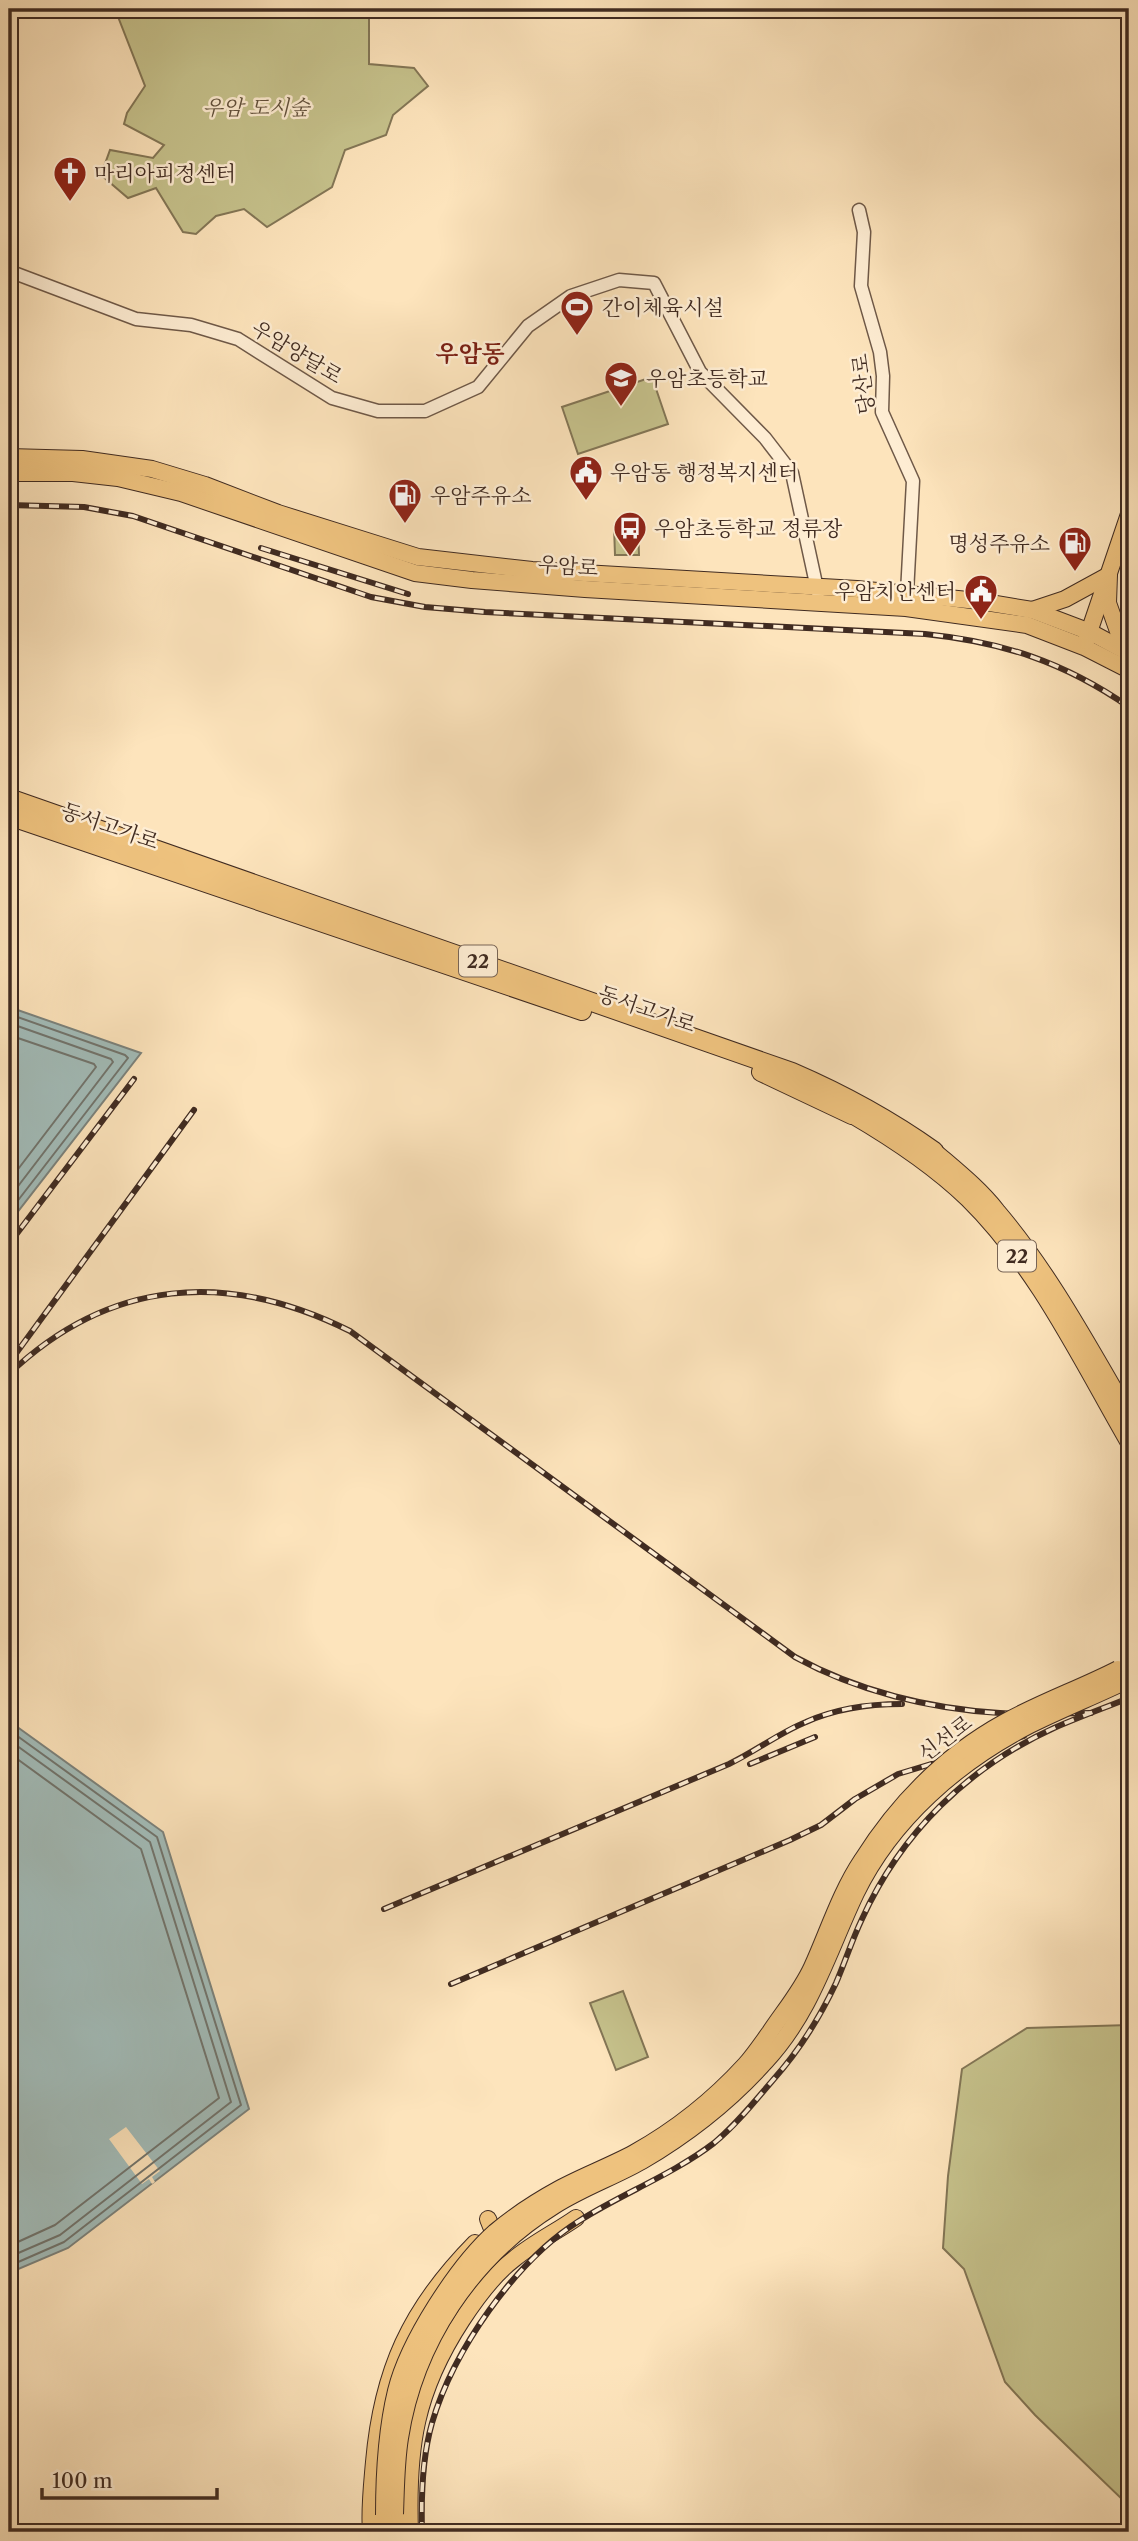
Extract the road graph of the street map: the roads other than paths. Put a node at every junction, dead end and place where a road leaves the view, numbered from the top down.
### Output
1 (859, 209) dead end
2 (9, 271) edge
3 (9, 457) edge
4 (9, 473) edge
5 (1129, 514) edge
6 (1109, 575) junction
7 (907, 593) junction
8 (818, 594) junction
9 (1032, 610) junction
10 (1087, 639) junction
11 (1127, 652) edge
12 (1129, 670) edge
13 (9, 798) edge
14 (9, 816) edge
15 (852, 1115) joint
16 (934, 1151) joint
17 (1129, 1415) edge
18 (1129, 1443) edge
19 (1126, 1673) edge
20 (576, 2218) dead end
21 (488, 2285) junction
22 (390, 2514) junction
23 (371, 2532) edge
24 (384, 2532) edge
25 (396, 2532) edge
26 (410, 2532) edge

1 - 7 street, 당산로
2 - 8 street, 우암양달로
3 - 8 main road, 우암로
4 - 8 main road, 우암로
5 - 6 main road
6 - 9 main road
6 - 10 main road
6 - 11 main road
7 - 8 main road, 우암로
7 - 9 main road, 우암로
8 - 10 main road, 우암로
9 - 10 main road, 우암로
10 - 11 main road, 우암로
10 - 12 main road, 우암로
13 - 16 highway, 동서고가로 / 22
14 - 15 highway, 동서고가로 / 22
15 - 18 main road, 동서고가로 / 22
16 - 17 main road, 동서고가로 / 22
19 - 22 main road, 신선로, bridge
19 - 22 main road, 신선로, bridge
20 - 21 main road
21 - 23 main road
21 - 26 main road
22 - 24 main road
22 - 25 main road

